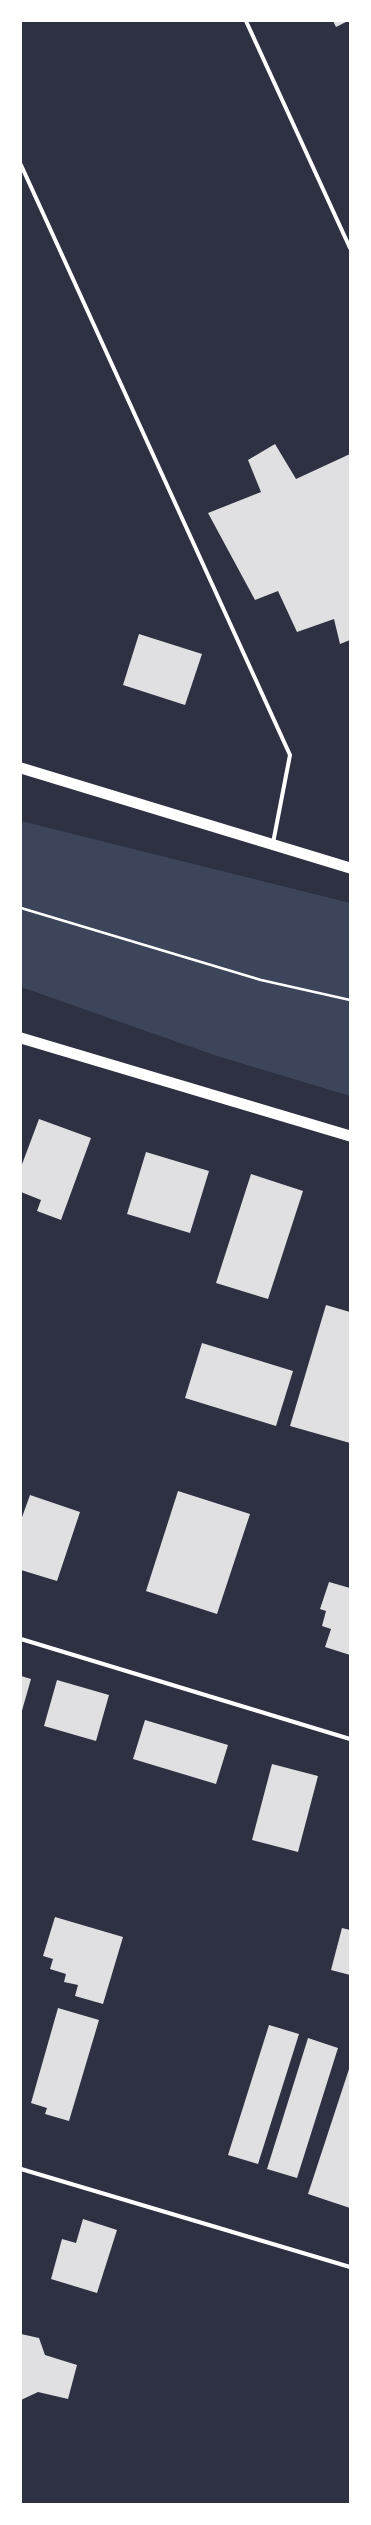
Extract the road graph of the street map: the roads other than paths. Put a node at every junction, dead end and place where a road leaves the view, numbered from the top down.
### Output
1 (246, 21) edge
2 (21, 165) edge
3 (350, 248) edge
4 (21, 768) edge
5 (273, 843) junction
6 (350, 868) edge
7 (21, 1038) edge
8 (350, 1136) edge
9 (21, 1639) edge
10 (350, 1739) edge
11 (21, 2169) edge
12 (350, 2267) edge

1 - 3 street
2 - 5 street
4 - 5 highway
5 - 6 highway
7 - 8 highway
9 - 10 street
11 - 12 street

